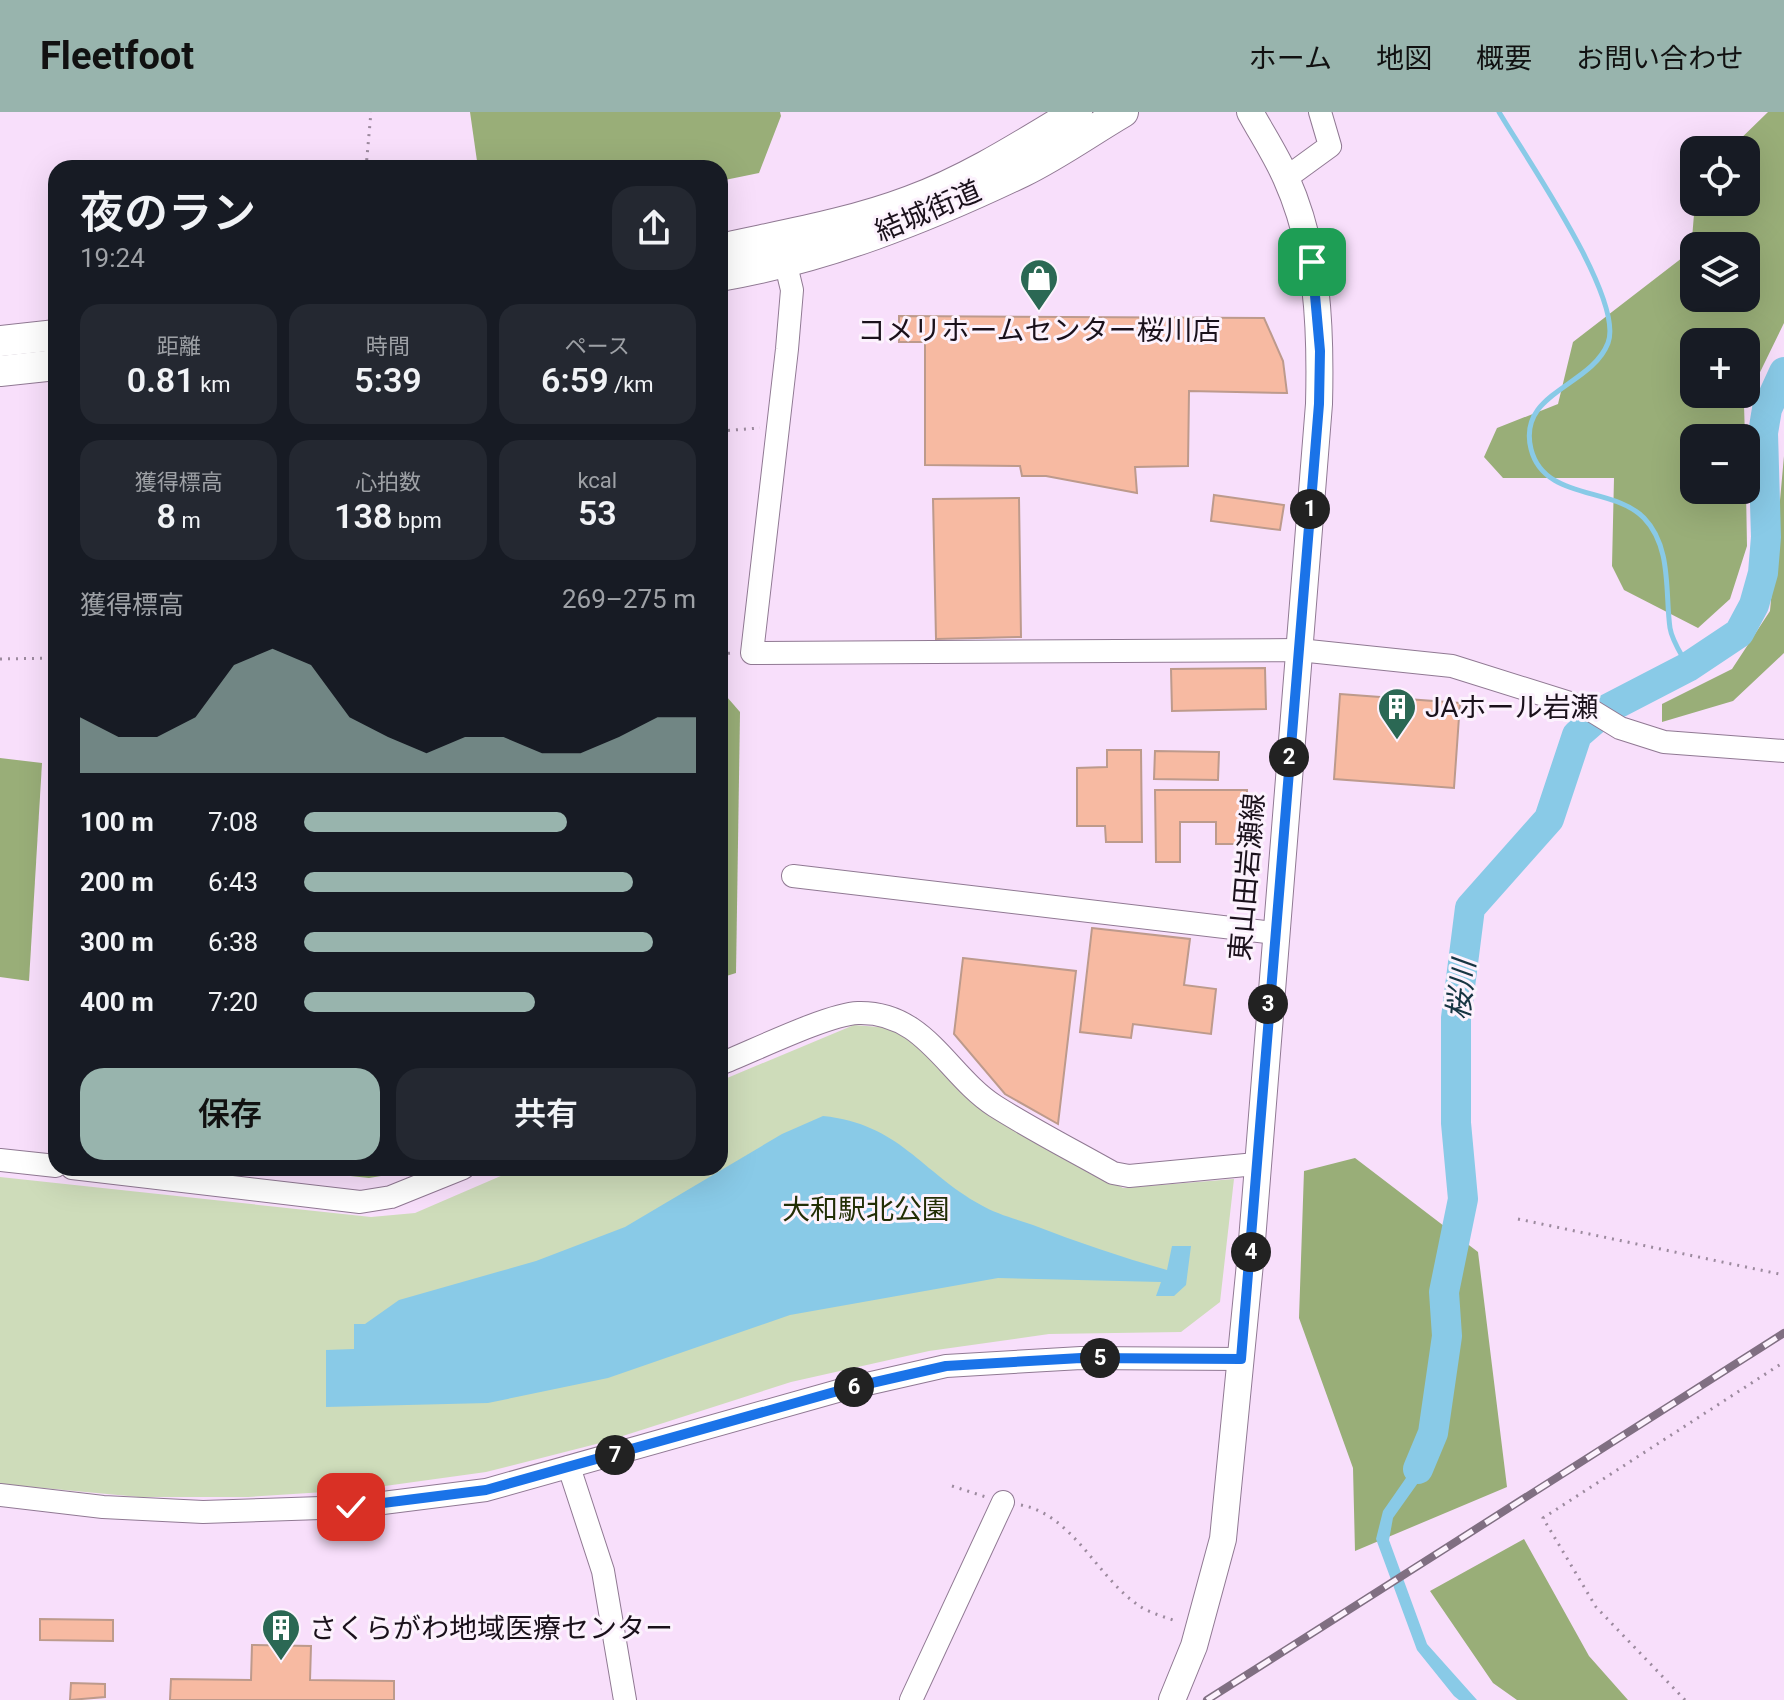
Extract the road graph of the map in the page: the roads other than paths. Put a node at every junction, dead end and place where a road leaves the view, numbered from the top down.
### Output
1 (1077, 112) edge
2 (1123, 112) edge
3 (1250, 112) edge
4 (1320, 112) edge
5 (1286, 178) junction
6 (728, 247) edge
7 (786, 265) junction
8 (728, 275) edge
9 (48, 336) edge
10 (0, 341) edge
11 (48, 366) edge
12 (0, 371) edge
13 (1299, 650) junction
14 (1784, 751) edge
15 (793, 876) dead end
16 (1274, 933) junction
17 (728, 1061) edge
18 (0, 1160) edge
19 (1256, 1164) junction
20 (48, 1165) edge
21 (140, 1176) edge
22 (443, 1176) edge
23 (1241, 1359) junction
24 (569, 1467) junction
25 (0, 1495) edge
26 (1003, 1502) road end
27 (625, 1700) edge
28 (911, 1700) edge
29 (1172, 1700) edge

1 - 6 highway, 結城街道
2 - 7 highway, 結城街道
3 - 5 main road, 東山田岩瀬線
4 - 5 street
5 - 13 main road, 東山田岩瀬線
7 - 8 highway, 結城街道
7 - 13 street
9 - 10 highway
11 - 12 highway
13 - 14 street
13 - 16 main road, 東山田岩瀬線
15 - 16 street
16 - 19 main road, 東山田岩瀬線
17 - 19 street
18 - 20 street
19 - 23 main road, 東山田岩瀬線
21 - 22 street
23 - 24 street
23 - 29 main road, 東山田岩瀬線
24 - 25 street
24 - 27 street
26 - 28 street

